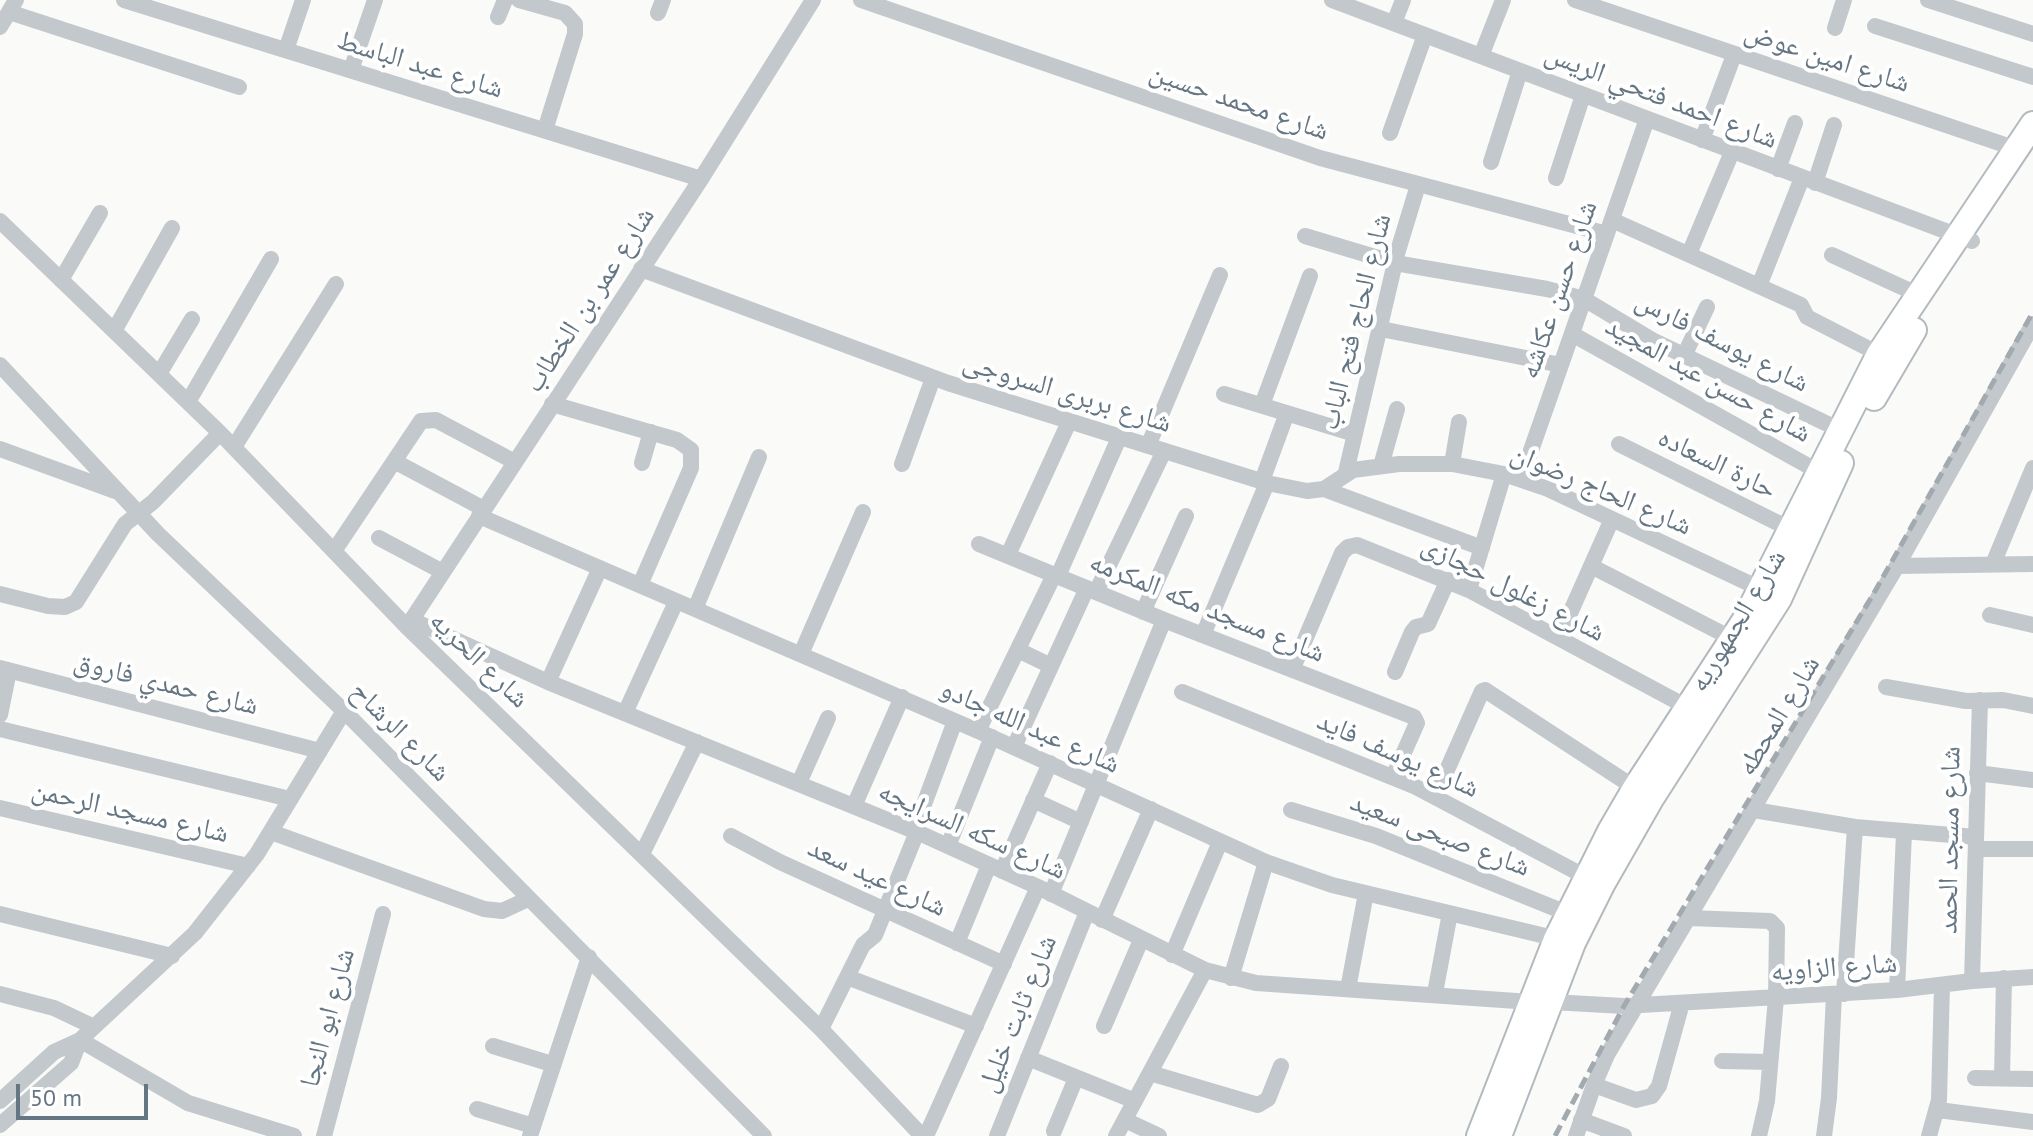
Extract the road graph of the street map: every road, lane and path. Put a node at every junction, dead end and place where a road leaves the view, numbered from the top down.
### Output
1 (124, 0) edge
2 (303, 0) edge
3 (375, 0) edge
4 (505, 0) edge
5 (519, 0) edge
6 (813, 0) edge
7 (861, 0) edge
8 (1332, 0) edge
9 (1403, 0) edge
10 (1503, 0) edge
11 (1575, 0) edge
12 (1844, 0) edge
13 (1928, 0) edge
14 (12, 6) edge
15 (498, 17) dead end
16 (1394, 23) junction
17 (1875, 26) dead end
18 (0, 27) edge
19 (1835, 28) dead end
20 (2033, 34) edge
21 (1425, 35) junction
22 (286, 50) junction
23 (1734, 55) junction
24 (1481, 56) junction
25 (351, 70) junction
26 (1520, 71) junction
27 (2033, 77) edge
28 (239, 87) dead end
29 (1583, 95) junction
30 (1647, 119) junction
31 (1795, 123) dead end
32 (2033, 124) edge
33 (1834, 125) dead end
34 (545, 130) junction
35 (1390, 133) dead end
36 (1702, 140) junction
37 (2025, 151) edge
38 (1732, 152) junction
39 (1491, 162) dead end
40 (1778, 169) junction
41 (1556, 178) dead end
42 (701, 179) junction
43 (1808, 180) junction
44 (1418, 185) junction
45 (100, 213) dead end
46 (0, 221) edge
47 (1609, 227) junction
48 (172, 228) dead end
49 (1305, 236) dead end
50 (1965, 239) junction
51 (1689, 254) junction
52 (1832, 255) dead end
53 (271, 259) dead end
54 (1395, 263) junction
55 (641, 269) junction
56 (1220, 275) dead end
57 (1310, 276) dead end
58 (61, 280) junction
59 (336, 284) dead end
60 (1759, 286) junction
61 (1919, 295) junction
62 (1584, 299) junction
63 (1707, 307) dead end
64 (192, 319) dead end
65 (2033, 324) edge
66 (1381, 329) junction
67 (114, 331) junction
68 (1572, 334) junction
69 (1879, 354) junction
70 (1684, 356) junction
71 (0, 365) edge
72 (1561, 365) junction
73 (159, 374) junction
74 (933, 378) junction
75 (1224, 394) dead end
76 (188, 402) junction
77 (552, 404) junction
78 (1262, 405) junction
79 (1397, 409) dead end
80 (1287, 413) junction
81 (1069, 422) junction
82 (1459, 422) dead end
83 (1838, 429) junction
84 (651, 432) junction
85 (1355, 434) junction
86 (215, 438) junction
87 (1119, 438) junction
88 (1619, 444) dead end
89 (234, 447) junction
90 (0, 449) edge
91 (1156, 449) junction
92 (759, 457) dead end
93 (394, 461) junction
94 (515, 462) junction
95 (642, 463) dead end
96 (902, 464) dead end
97 (1452, 464) junction
98 (1381, 466) junction
99 (2033, 468) edge
100 (1346, 472) junction
101 (1819, 472) junction
102 (1512, 476) junction
103 (1265, 482) junction
104 (1324, 489) junction
105 (117, 492) junction
106 (482, 512) junction
107 (863, 512) dead end
108 (138, 515) junction
109 (1186, 516) dead end
110 (1612, 519) junction
111 (1792, 530) junction
112 (379, 538) dead end
113 (979, 544) dead end
114 (1482, 548) junction
115 (334, 551) junction
116 (1008, 555) junction
117 (1993, 564) junction
118 (2033, 564) edge
119 (1591, 566) junction
120 (1897, 566) junction
121 (600, 568) junction
122 (443, 572) junction
123 (1056, 575) junction
124 (1448, 580) junction
125 (640, 585) junction
126 (1761, 589) junction
127 (1091, 590) junction
128 (1469, 590) junction
129 (0, 594) edge
130 (676, 602) junction
131 (695, 609) junction
132 (1143, 612) junction
133 (1990, 615) dead end
134 (1164, 620) junction
135 (409, 624) junction
136 (2033, 625) edge
137 (1203, 635) junction
138 (1559, 638) junction
139 (1733, 639) junction
140 (1018, 650) junction
141 (801, 654) junction
142 (1051, 666) junction
143 (5, 670) edge
144 (1292, 670) junction
145 (1395, 672) dead end
146 (548, 682) junction
147 (1886, 687) dead end
148 (1182, 692) dead end
149 (902, 697) junction
150 (1980, 700) junction
151 (2033, 706) edge
152 (1687, 707) junction
153 (344, 711) junction
154 (625, 713) junction
155 (0, 715) edge
156 (828, 718) dead end
157 (955, 721) junction
158 (0, 729) edge
159 (985, 734) junction
160 (697, 742) junction
161 (1014, 747) junction
162 (320, 751) junction
163 (1050, 763) junction
164 (1977, 773) junction
165 (1393, 777) junction
166 (2033, 780) edge
167 (799, 783) junction
168 (1096, 785) junction
169 (1635, 788) junction
170 (1435, 797) junction
171 (290, 799) junction
172 (1033, 800) junction
173 (854, 806) junction
174 (0, 808) edge
175 (1151, 809) junction
176 (1291, 810) dead end
177 (1754, 810) junction
178 (1081, 822) junction
179 (1855, 827) junction
180 (271, 832) junction
181 (916, 832) junction
182 (1904, 833) junction
183 (731, 836) dead end
184 (1220, 842) junction
185 (1976, 843) junction
186 (948, 846) junction
187 (2033, 849) edge
188 (642, 854) junction
189 (1266, 862) junction
190 (248, 866) junction
191 (995, 868) junction
192 (1586, 877) junction
193 (1044, 891) junction
194 (1366, 893) junction
195 (528, 899) junction
196 (887, 911) junction
197 (1450, 913) junction
198 (0, 914) edge
199 (383, 914) dead end
200 (1569, 914) junction
201 (1094, 916) junction
202 (1689, 918) junction
203 (1141, 940) junction
204 (1565, 941) junction
205 (957, 943) junction
206 (1172, 955) junction
207 (172, 956) junction
208 (589, 957) junction
209 (1004, 964) junction
210 (1205, 970) junction
211 (847, 977) junction
212 (2033, 977) edge
213 (1231, 978) junction
214 (2004, 978) junction
215 (1972, 981) junction
216 (1942, 985) junction
217 (1348, 989) junction
218 (1897, 990) junction
219 (1435, 993) junction
220 (0, 994) edge
221 (1839, 994) junction
222 (1776, 998) junction
223 (1541, 1002) junction
224 (1682, 1003) junction
225 (1638, 1005) junction
226 (976, 1026) junction
227 (1104, 1026) dead end
228 (94, 1027) junction
229 (821, 1029) junction
230 (80, 1040) junction
231 (493, 1046) dead end
232 (1028, 1058) junction
233 (1722, 1061) dead end
234 (1770, 1062) junction
235 (552, 1064) junction
236 (1281, 1066) dead end
237 (1150, 1073) junction
238 (1076, 1078) junction
239 (1975, 1078) dead end
240 (2002, 1078) junction
241 (2033, 1079) edge
242 (1594, 1085) junction
243 (3, 1094) edge
244 (1135, 1101) junction
245 (477, 1109) dead end
246 (1938, 1110) junction
247 (1125, 1120) junction
248 (2033, 1122) edge
249 (0, 1125) edge
250 (1578, 1128) edge
251 (531, 1131) edge
252 (1054, 1131) dead end
253 (294, 1136) edge
254 (324, 1136) edge
255 (764, 1136) edge
256 (924, 1136) edge
257 (997, 1136) edge
258 (1116, 1136) edge
259 (1159, 1136) edge
260 (1479, 1136) edge
261 (1499, 1136) edge
262 (1624, 1136) edge
263 (1759, 1136) edge
264 (1824, 1136) edge
265 (1929, 1136) edge

1 - 22 street, شارع عبد الباسط
2 - 22 street
3 - 25 street
4 - 15 street
5 - 34 street
6 - 42 street, شارع عمر بن الخطاب
7 - 44 street, شارع محمد حسين
8 - 16 street, شارع احمد فتحي الريس
9 - 16 street
10 - 24 street
11 - 23 street, شارع امين عوض
12 - 19 street
13 - 20 street
14 - 18 street
14 - 28 street
16 - 21 street, شارع احمد فتحي الريس
17 - 27 street
21 - 24 street, شارع احمد فتحي الريس
21 - 35 street
22 - 25 street, شارع عبد الباسط
23 - 36 street
23 - 37 street, شارع امين عوض
24 - 26 street, شارع احمد فتحي الريس
25 - 34 street, شارع عبد الباسط
26 - 29 street, شارع احمد فتحي الريس
26 - 39 street
29 - 30 street, شارع احمد فتحي الريس
29 - 41 street
30 - 36 street, شارع احمد فتحي الريس
30 - 47 street, شارع حسن عكاشه
31 - 40 street
32 - 37 main road, شارع الجمهوريه
33 - 43 street
34 - 42 street, شارع عبد الباسط
36 - 38 street, شارع احمد فتحي الريس
37 - 50 main road, شارع الجمهوريه
38 - 40 street, شارع احمد فتحي الريس
38 - 51 street
40 - 43 street, شارع احمد فتحي الريس
42 - 55 street, شارع عمر بن الخطاب
43 - 50 street, شارع احمد فتحي الريس
43 - 60 street
44 - 47 street, شارع محمد حسين
44 - 54 street, شارع الحاج فتح الباب
45 - 58 street
46 - 58 street, شارع الحريه
47 - 51 street, شارع محمد حسين
47 - 62 street, شارع حسن عكاشه
48 - 67 street
49 - 54 street, شارع يوسف فارس
50 - 61 main road, شارع الجمهوريه
50 - 204 main road, شارع الجمهوريه
51 - 60 street, شارع محمد حسين
52 - 61 street
53 - 76 street
54 - 62 street, شارع يوسف فارس
54 - 66 street, شارع الحاج فتح الباب
55 - 74 street, شارع بربرى السروجى
55 - 77 street, شارع عمر بن الخطاب
56 - 91 street
57 - 78 street
58 - 67 street, شارع الحريه
59 - 89 street
60 - 69 street, شارع محمد حسين
61 - 69 main road, شارع الجمهوريه
62 - 68 street, شارع حسن عكاشه
62 - 70 street, شارع يوسف فارس
63 - 70 street
64 - 73 street
65 - 120 street, شارع المحطه
66 - 72 street
66 - 85 street, شارع الحاج فتح الباب
67 - 73 street, شارع الحريه
68 - 72 street, شارع حسن عكاشه
68 - 101 street, شارع حسن عبد المجيد
69 - 83 main road, شارع الجمهوريه
70 - 83 street, شارع يوسف فارس
71 - 105 street, شارع الرشاح
72 - 102 street, شارع حسن عكاشه
73 - 76 street, شارع الحريه
74 - 81 street, شارع بربرى السروجى
74 - 96 street
75 - 78 street
76 - 86 street, شارع الحريه
77 - 84 street
77 - 94 street, شارع عمر بن الخطاب
78 - 80 street
79 - 98 street
80 - 85 street
80 - 103 street
81 - 87 street, شارع بربرى السروجى
81 - 116 street
82 - 97 street
83 - 101 main road, شارع الجمهوريه
84 - 95 street
84 - 125 street
85 - 100 street, شارع الحاج فتح الباب
86 - 89 street, شارع الحريه
86 - 108 street
87 - 91 street, شارع بربرى السروجى
87 - 123 street
88 - 111 street, حارة السعاده
89 - 115 street, شارع الحريه
90 - 105 street
91 - 103 street, شارع بربرى السروجى
91 - 127 street
92 - 131 street
93 - 94 street
93 - 106 street, شارع عبد الله جادو
93 - 115 street
94 - 106 street, شارع عمر بن الخطاب
97 - 98 street, شارع الحاج رضوان
97 - 102 street, شارع الحاج رضوان
98 - 100 street, شارع الحاج رضوان
99 - 117 street
100 - 104 street, شارع الحاج رضوان
101 - 111 main road, شارع الجمهوريه
102 - 110 street, شارع الحاج رضوان
102 - 114 street, شارع حسن عكاشه
103 - 104 street, شارع بربرى السروجى
103 - 137 street
104 - 114 street, شارع بربرى السروجى
105 - 108 street, شارع الرشاح
106 - 121 street, شارع عبد الله جادو
106 - 122 street, شارع عمر بن الخطاب
107 - 141 street
108 - 129 street
108 - 153 street, شارع الرشاح
109 - 132 street
110 - 119 street
110 - 126 street, شارع الحاج رضوان
111 - 126 main road, شارع الجمهوريه
112 - 122 street
113 - 116 street, شارع مسجد مكه المكرمه
114 - 128 street, شارع حسن عكاشه
115 - 135 street, شارع الحريه
116 - 123 street, شارع مسجد مكه المكرمه
117 - 118 street
117 - 120 street
119 - 138 street
119 - 139 street
120 - 177 street, شارع المحطه
121 - 125 street, شارع عبد الله جادو
121 - 146 street
122 - 135 street, شارع عمر بن الخطاب
123 - 127 street, شارع مسجد مكه المكرمه
123 - 140 street
124 - 128 street, شارع زغلول حجازى
124 - 144 street, شارع زغلول حجازى
124 - 145 street
125 - 130 street, شارع عبد الله جادو
126 - 139 main road, شارع الجمهوريه
127 - 132 street, شارع مسجد مكه المكرمه
127 - 142 street
128 - 138 street, شارع زغلول حجازى
130 - 131 street, شارع عبد الله جادو
130 - 154 street
131 - 141 street, شارع عبد الله جادو
132 - 134 street, شارع مسجد مكه المكرمه
133 - 136 street
134 - 137 street, شارع مسجد مكه المكرمه
134 - 168 street
135 - 146 street, شارع سكه السرايجه
135 - 188 street, شارع الحريه
137 - 144 street, شارع مسجد مكه المكرمه
138 - 152 street, شارع زغلول حجازى
139 - 152 main road, شارع الجمهوريه
140 - 142 street
140 - 159 street
141 - 149 street, شارع عبد الله جادو
142 - 161 street
143 - 155 street
143 - 162 street, شارع حمدي فاروق
144 - 165 street, شارع مسجد مكه المكرمه
146 - 154 street, شارع سكه السرايجه
147 - 150 street
148 - 165 street, شارع يوسف فايد
149 - 157 street, شارع عبد الله جادو
149 - 173 street
150 - 151 street
150 - 164 street, شارع مسجد الحمد
152 - 169 main road, شارع الجمهوريه
153 - 162 street
153 - 195 street, شارع الرشاح
154 - 160 street, شارع سكه السرايجه
156 - 167 street
157 - 159 street, شارع عبد الله جادو
157 - 181 street
158 - 171 street
159 - 161 street, شارع عبد الله جادو
159 - 186 street
160 - 167 street, شارع سكه السرايجه
160 - 188 street
161 - 163 street, شارع عبد الله جادو
162 - 171 street
163 - 168 street, شارع عبد الله جادو
163 - 172 street
164 - 166 street
164 - 185 street, شارع مسجد الحمد
165 - 170 street, شارع يوسف فايد
167 - 173 street, شارع سكه السرايجه
168 - 175 street, شارع عبد الله جادو
168 - 178 street
169 - 170 street
169 - 192 main road, شارع الجمهوريه
170 - 192 street, شارع يوسف فايد
171 - 180 street
172 - 178 street
172 - 191 street
173 - 181 street, شارع سكه السرايجه
174 - 190 street, شارع مسجد الرحمن
175 - 184 street, شارع عبد الله جادو
175 - 201 street, شارع ثابت خليل
176 - 200 street, شارع صبحى سعيد
177 - 179 street
177 - 202 street, شارع المحطه
178 - 193 street
179 - 182 street
179 - 221 street
180 - 190 street
180 - 195 street
181 - 186 street, شارع سكه السرايجه
181 - 196 street
182 - 185 street
182 - 218 street
183 - 196 street, شارع عيد سعد
184 - 189 street, شارع عبد الله جادو
184 - 206 street
185 - 187 street
185 - 215 street, شارع مسجد الحمد
186 - 191 street, شارع سكه السرايجه
188 - 229 street, شارع الحريه
189 - 194 street, شارع عبد الله جادو
189 - 213 street
190 - 207 street
191 - 193 street, شارع سكه السرايجه
191 - 205 street
192 - 200 main road, شارع الجمهوريه
193 - 201 street, شارع سكه السرايجه
193 - 209 street
194 - 197 street, شارع عبد الله جادو
194 - 217 street
195 - 208 street, شارع الرشاح
196 - 205 street, شارع عيد سعد
196 - 211 street
197 - 204 street, شارع عبد الله جادو
197 - 219 street
198 - 207 street
199 - 254 street, شارع ابو النجا
200 - 204 main road, شارع الجمهوريه
201 - 203 street, شارع سكه السرايجه
201 - 232 street, شارع ثابت خليل
202 - 222 street
202 - 225 street, شارع المحطه
203 - 206 street, شارع سكه السرايجه
203 - 227 street
204 - 223 main road, شارع الجمهوريه
205 - 209 street, شارع عيد سعد
206 - 210 street, شارع سكه السرايجه
207 - 228 street
208 - 235 street
208 - 255 street, شارع الرشاح
209 - 226 street
210 - 213 street, شارع سكه السرايجه
210 - 237 street
211 - 226 street
211 - 229 street
212 - 214 street, شارع الزاويه
213 - 217 street, شارع سكه السرايجه
214 - 215 street, شارع الزاويه
214 - 240 street
215 - 216 street, شارع الزاويه
216 - 218 street, شارع الزاويه
216 - 246 street
217 - 219 street, شارع سكه السرايجه
218 - 221 street, شارع الزاويه
219 - 223 street, شارع سكه السرايجه
220 - 228 street
221 - 222 street, شارع الزاويه
221 - 264 street
222 - 224 street, شارع الزاويه
222 - 234 street
223 - 225 street, شارع سكه السرايجه
223 - 260 main road, شارع الجمهوريه
223 - 261 main road, شارع الجمهوريه
224 - 225 street, شارع الزاويه
224 - 242 street
225 - 242 street, شارع المحطه
226 - 256 street
228 - 230 street
229 - 256 street, شارع الحريه
230 - 243 street
230 - 249 street
230 - 253 street
231 - 235 street
232 - 238 street
232 - 257 street, شارع ثابت خليل
233 - 234 street
234 - 263 street
235 - 251 street
236 - 237 street
237 - 244 street
238 - 244 street
238 - 252 street
239 - 240 street
240 - 241 street
242 - 250 street, شارع المحطه
244 - 247 street
245 - 251 street
246 - 248 street
246 - 265 street
247 - 258 street
247 - 259 street
250 - 262 street

